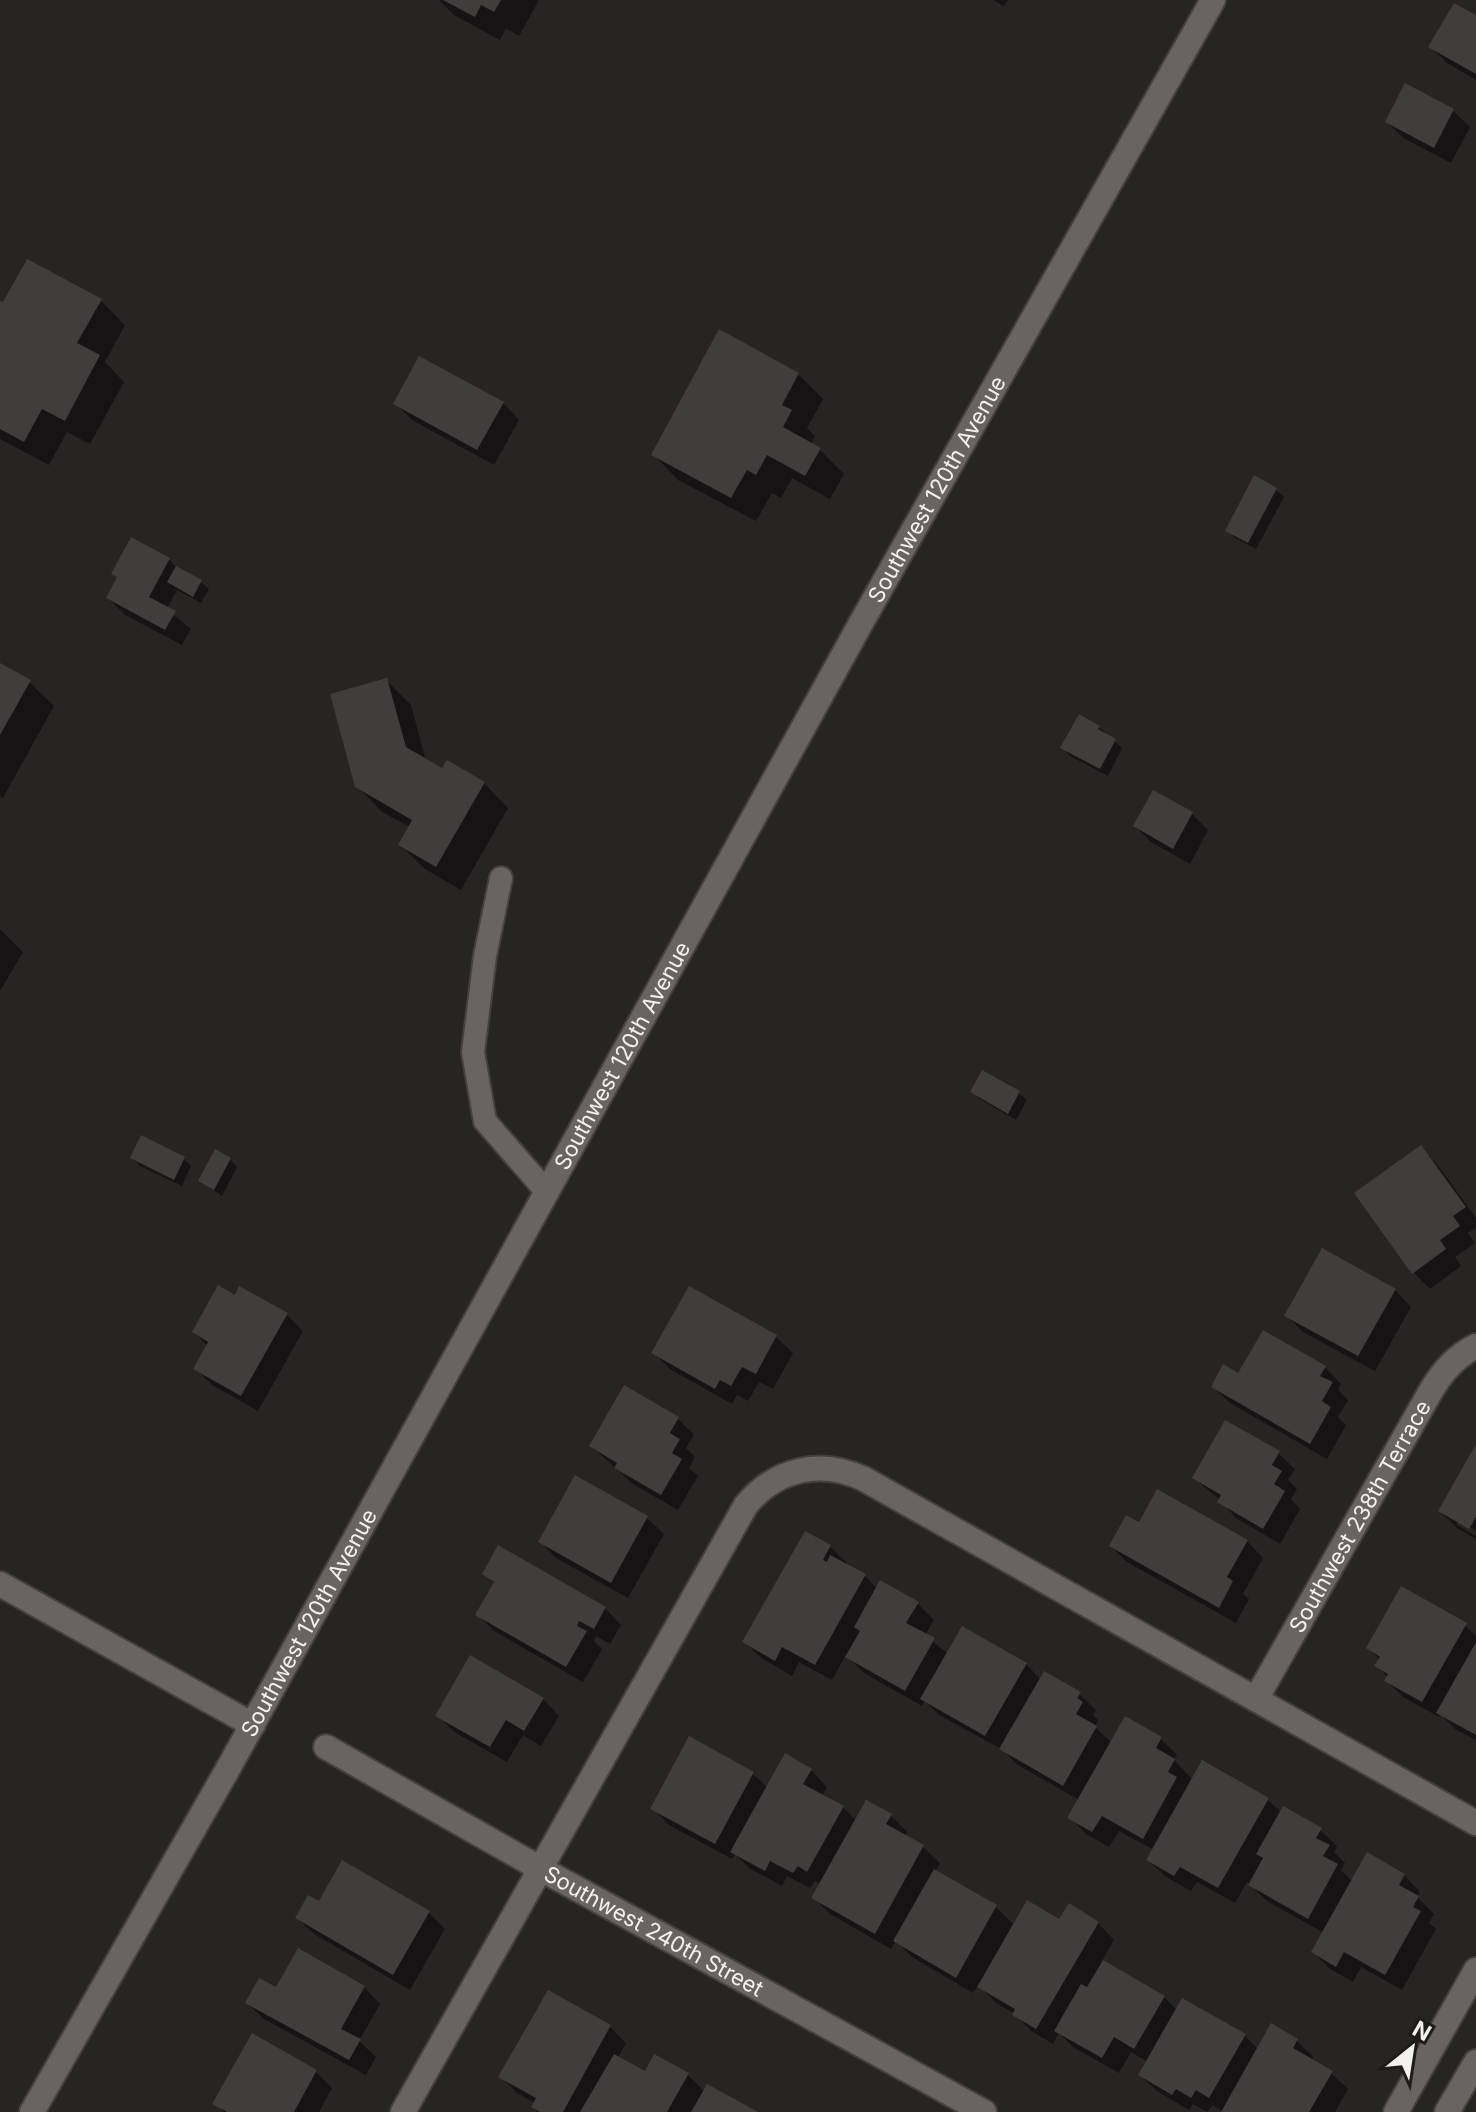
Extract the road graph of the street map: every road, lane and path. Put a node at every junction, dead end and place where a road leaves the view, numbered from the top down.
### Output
1 (1213, 0) edge
2 (501, 878) dead end
3 (546, 1191) junction
4 (1476, 1346) edge
5 (0, 1584) edge
6 (1256, 1699) junction
7 (253, 1725) junction
8 (326, 1747) dead end
9 (1476, 1823) edge
10 (541, 1869) junction
11 (1476, 1970) edge
12 (1476, 2062) edge
13 (32, 2112) edge
14 (403, 2112) edge
15 (984, 2112) edge
16 (1396, 2112) edge
17 (1447, 2112) edge

1 - 3 street, Southwest 120th Avenue
2 - 3 lane
3 - 7 street, Southwest 120th Avenue
4 - 6 street, Southwest 238th Terrace
5 - 7 street
6 - 9 street
6 - 10 street
7 - 13 street, Southwest 120th Avenue
8 - 10 street, Southwest 240th Street
10 - 14 street
10 - 15 street, Southwest 240th Street
11 - 16 street
12 - 17 street

